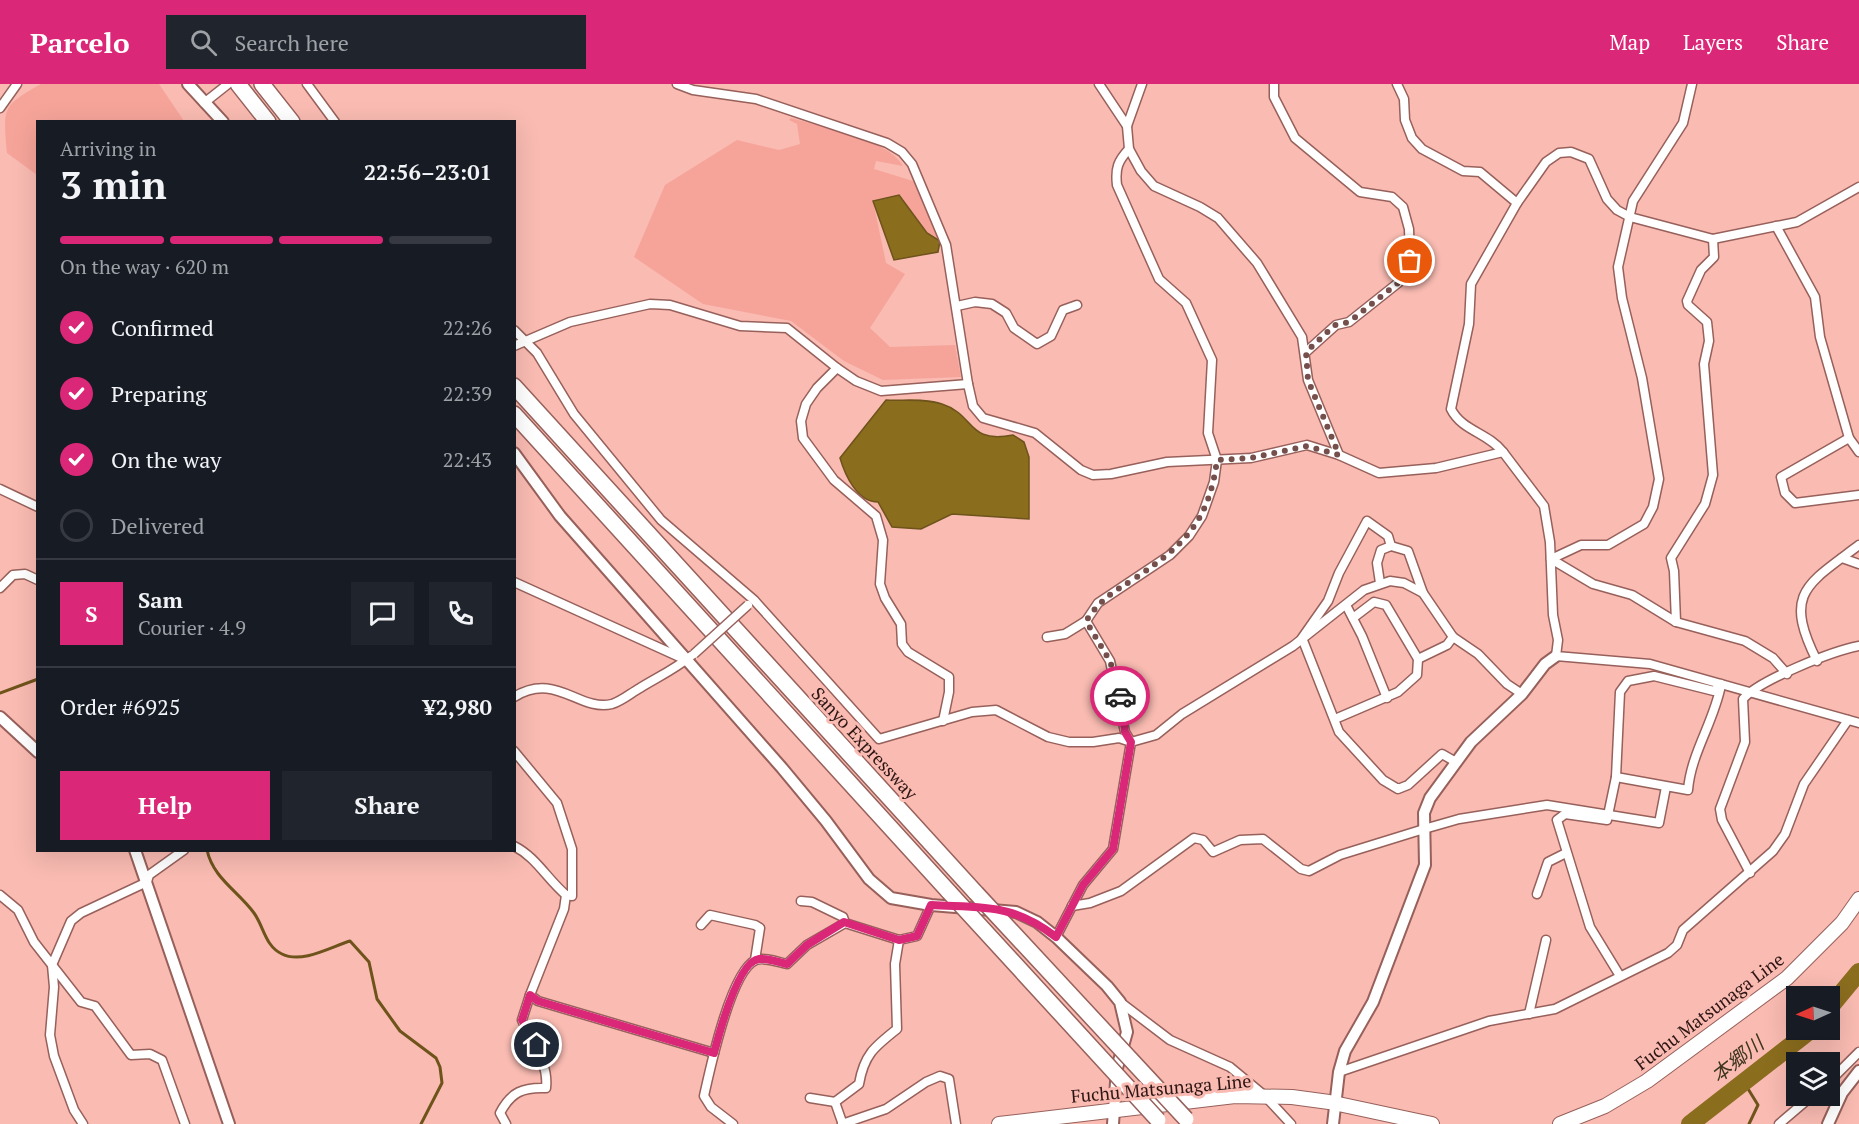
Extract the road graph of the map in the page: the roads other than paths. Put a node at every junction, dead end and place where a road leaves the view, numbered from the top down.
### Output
1 (17, 84) edge
2 (188, 84) edge
3 (228, 84) edge
4 (238, 84) edge
5 (262, 84) edge
6 (307, 84) edge
7 (677, 84) edge
8 (1099, 84) edge
9 (1142, 84) edge
10 (1274, 84) edge
11 (1397, 84) edge
12 (1692, 84) edge
13 (208, 99) junction
14 (0, 108) edge
15 (222, 120) edge
16 (266, 120) edge
17 (290, 120) edge
18 (334, 120) edge
19 (1127, 126) junction
20 (1129, 149) junction
21 (1859, 187) edge
22 (1517, 202) junction
23 (1630, 217) junction
24 (1776, 226) junction
25 (1713, 239) junction
26 (1077, 305) dead end
27 (957, 306) junction
28 (516, 332) edge
29 (527, 341) junction
30 (516, 345) edge
31 (1306, 352) junction
32 (837, 368) junction
33 (968, 384) junction
34 (516, 388) edge
35 (516, 416) edge
36 (1849, 438) junction
37 (1859, 452) edge
38 (1503, 453) junction
39 (1339, 455) junction
40 (516, 456) edge
41 (1217, 460) junction
42 (0, 489) edge
43 (1859, 495) edge
44 (36, 506) edge
45 (1859, 545) edge
46 (1391, 546) junction
47 (1842, 558) junction
48 (1551, 559) junction
49 (1859, 564) edge
50 (36, 579) edge
51 (516, 583) edge
52 (1380, 583) junction
53 (0, 588) edge
54 (1423, 593) junction
55 (751, 603) junction
56 (1346, 605) junction
57 (1356, 616) junction
58 (1086, 621) junction
59 (1676, 622) junction
60 (1047, 637) dead end
61 (1453, 637) junction
62 (1302, 638) junction
63 (1859, 646) edge
64 (1556, 656) junction
65 (690, 657) junction
66 (1418, 659) junction
67 (1817, 661) junction
68 (1787, 674) junction
69 (1721, 684) junction
70 (1749, 692) junction
71 (1522, 694) junction
72 (516, 696) edge
73 (1387, 698) junction
74 (0, 717) edge
75 (1335, 719) junction
76 (943, 720) junction
77 (1848, 720) junction
78 (1859, 723) edge
79 (1131, 742) junction
80 (36, 750) edge
81 (516, 753) edge
82 (1456, 762) junction
83 (1616, 777) junction
84 (1666, 787) junction
85 (1608, 813) junction
86 (1424, 829) junction
87 (516, 847) edge
88 (136, 852) edge
89 (181, 852) edge
90 (1566, 853) junction
91 (1750, 873) junction
92 (147, 882) junction
93 (1537, 894) dead end
94 (0, 895) edge
95 (566, 895) junction
96 (1859, 899) edge
97 (801, 901) dead end
98 (931, 905) junction
99 (1072, 906) junction
100 (844, 922) junction
101 (701, 925) dead end
102 (1056, 937) junction
103 (899, 940) junction
104 (1546, 940) dead end
105 (755, 960) junction
106 (52, 965) junction
107 (1620, 976) junction
108 (530, 995) junction
109 (1120, 1002) junction
110 (1528, 1014) junction
111 (1859, 1052) edge
112 (714, 1053) junction
113 (1840, 1071) edge
114 (1859, 1071) edge
115 (1339, 1072) junction
116 (1265, 1096) junction
117 (810, 1098) dead end
118 (835, 1102) junction
119 (1335, 1103) junction
120 (1800, 1106) edge
121 (1113, 1118) edge
122 (1160, 1122) edge
123 (1188, 1122) edge
124 (842, 1123) edge
125 (83, 1124) edge
126 (185, 1124) edge
127 (229, 1124) edge
128 (506, 1124) edge
129 (733, 1124) edge
130 (956, 1124) edge
131 (999, 1124) edge
132 (1291, 1124) edge
133 (1333, 1124) edge
134 (1432, 1124) edge
135 (1560, 1124) edge
136 (1779, 1124) edge
137 (1828, 1124) edge

1 - 14 street
2 - 13 street
3 - 13 street
4 - 16 highway
5 - 17 highway
6 - 18 street
7 - 27 street
8 - 19 street
9 - 19 street
10 - 31 street
11 - 22 street
12 - 23 street
13 - 15 street
19 - 20 street
20 - 31 street
20 - 41 street
21 - 24 street
22 - 23 street
22 - 38 street
23 - 25 street
23 - 48 street
24 - 25 street
24 - 36 street
25 - 59 street
26 - 27 street
27 - 33 street
28 - 29 street
29 - 30 street
29 - 32 street
29 - 55 street
31 - 39 street
32 - 33 street
32 - 76 street
33 - 41 street
34 - 123 highway, Sanyo Expressway, bridge
35 - 122 highway, Sanyo Expressway, bridge
36 - 37 street
36 - 43 street
38 - 39 street
38 - 48 street
39 - 41 street
40 - 65 street
41 - 58 street
42 - 44 street
45 - 47 street
46 - 52 street
46 - 54 street
46 - 62 street
47 - 49 street
47 - 67 street
48 - 59 street
48 - 64 street
50 - 53 street
51 - 65 street
52 - 54 street
52 - 56 street
54 - 61 street
55 - 65 street, bridge
55 - 76 street
56 - 57 street
56 - 62 street
57 - 66 street
57 - 73 street
58 - 60 street
58 - 79 street
59 - 68 street
61 - 66 street
61 - 71 street
62 - 75 street
62 - 79 street
63 - 67 street
64 - 69 street
64 - 71 street
65 - 72 street
65 - 98 street
66 - 73 street
67 - 68 street
68 - 70 street
69 - 70 street
69 - 83 street
69 - 84 street
70 - 77 street
70 - 91 street
71 - 82 street
73 - 75 street
74 - 80 street
75 - 82 street
76 - 79 street
77 - 78 street
77 - 91 street
79 - 99 street
81 - 95 street
82 - 86 street
83 - 84 street
83 - 85 street
84 - 85 street
85 - 86 street
85 - 90 street
86 - 99 street
86 - 115 street
87 - 95 street
88 - 92 street
89 - 92 street
90 - 93 street
90 - 107 street
91 - 107 street
92 - 106 street
92 - 127 street
94 - 106 street
95 - 108 street
96 - 135 main road, Fuchu Matsunaga Line
97 - 100 street
98 - 102 street
98 - 103 street
99 - 102 street
100 - 103 street
100 - 105 street
101 - 105 street
102 - 109 street
103 - 118 street
104 - 110 street
105 - 112 street
106 - 125 street
106 - 126 street
107 - 110 street
108 - 112 street
108 - 128 street
109 - 116 street
109 - 121 street
110 - 115 street
111 - 113 street
112 - 129 street
114 - 137 street
115 - 119 street
116 - 119 main road, Fuchu Matsunaga Line
116 - 121 main road, Fuchu Matsunaga Line
116 - 132 street
117 - 118 street
118 - 124 street
119 - 133 street
119 - 134 main road, Fuchu Matsunaga Line
120 - 136 street
121 - 131 main road, Fuchu Matsunaga Line
124 - 130 street

